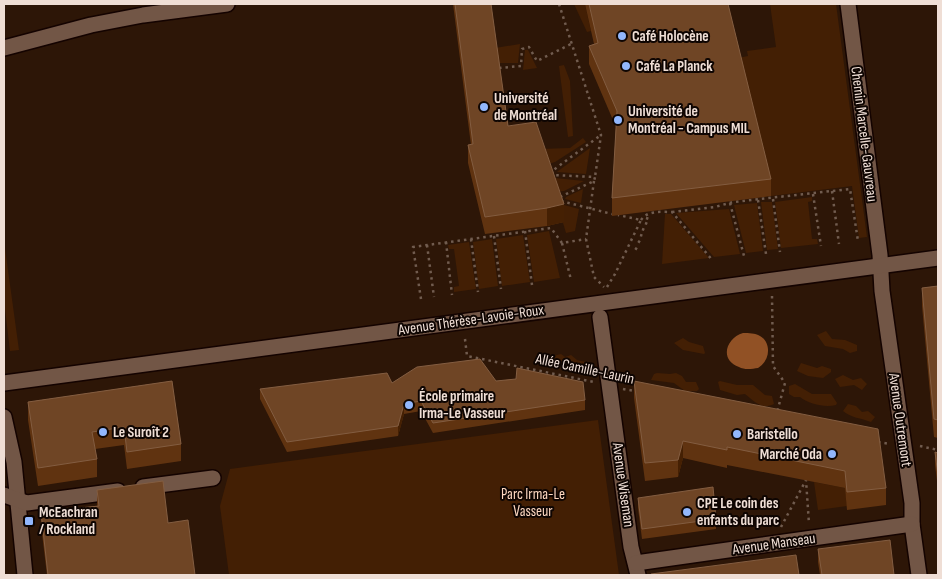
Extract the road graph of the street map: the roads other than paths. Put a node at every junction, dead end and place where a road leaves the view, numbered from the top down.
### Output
1 (226, 4) edge
2 (848, 4) edge
3 (4, 48) edge
4 (938, 258) edge
5 (881, 265) junction
6 (600, 318) dead end
7 (4, 383) edge
8 (4, 417) edge
9 (6, 439) edge
10 (212, 478) dead end
11 (10, 497) edge
12 (912, 524) junction
13 (637, 569) edge
14 (25, 575) edge
15 (919, 575) edge

1 - 3 street
2 - 5 street, Chemin Marcelle-Gauvreau
4 - 5 street, Avenue Thérèse-Lavoie-Roux
5 - 7 street, Avenue Thérèse-Lavoie-Roux
5 - 12 street, Avenue Outremont
6 - 13 street, Avenue Wiseman
8 - 9 street
9 - 11 street
10 - 11 street
11 - 14 street
12 - 13 street, Avenue Manseau
12 - 15 street, Avenue Outremont

